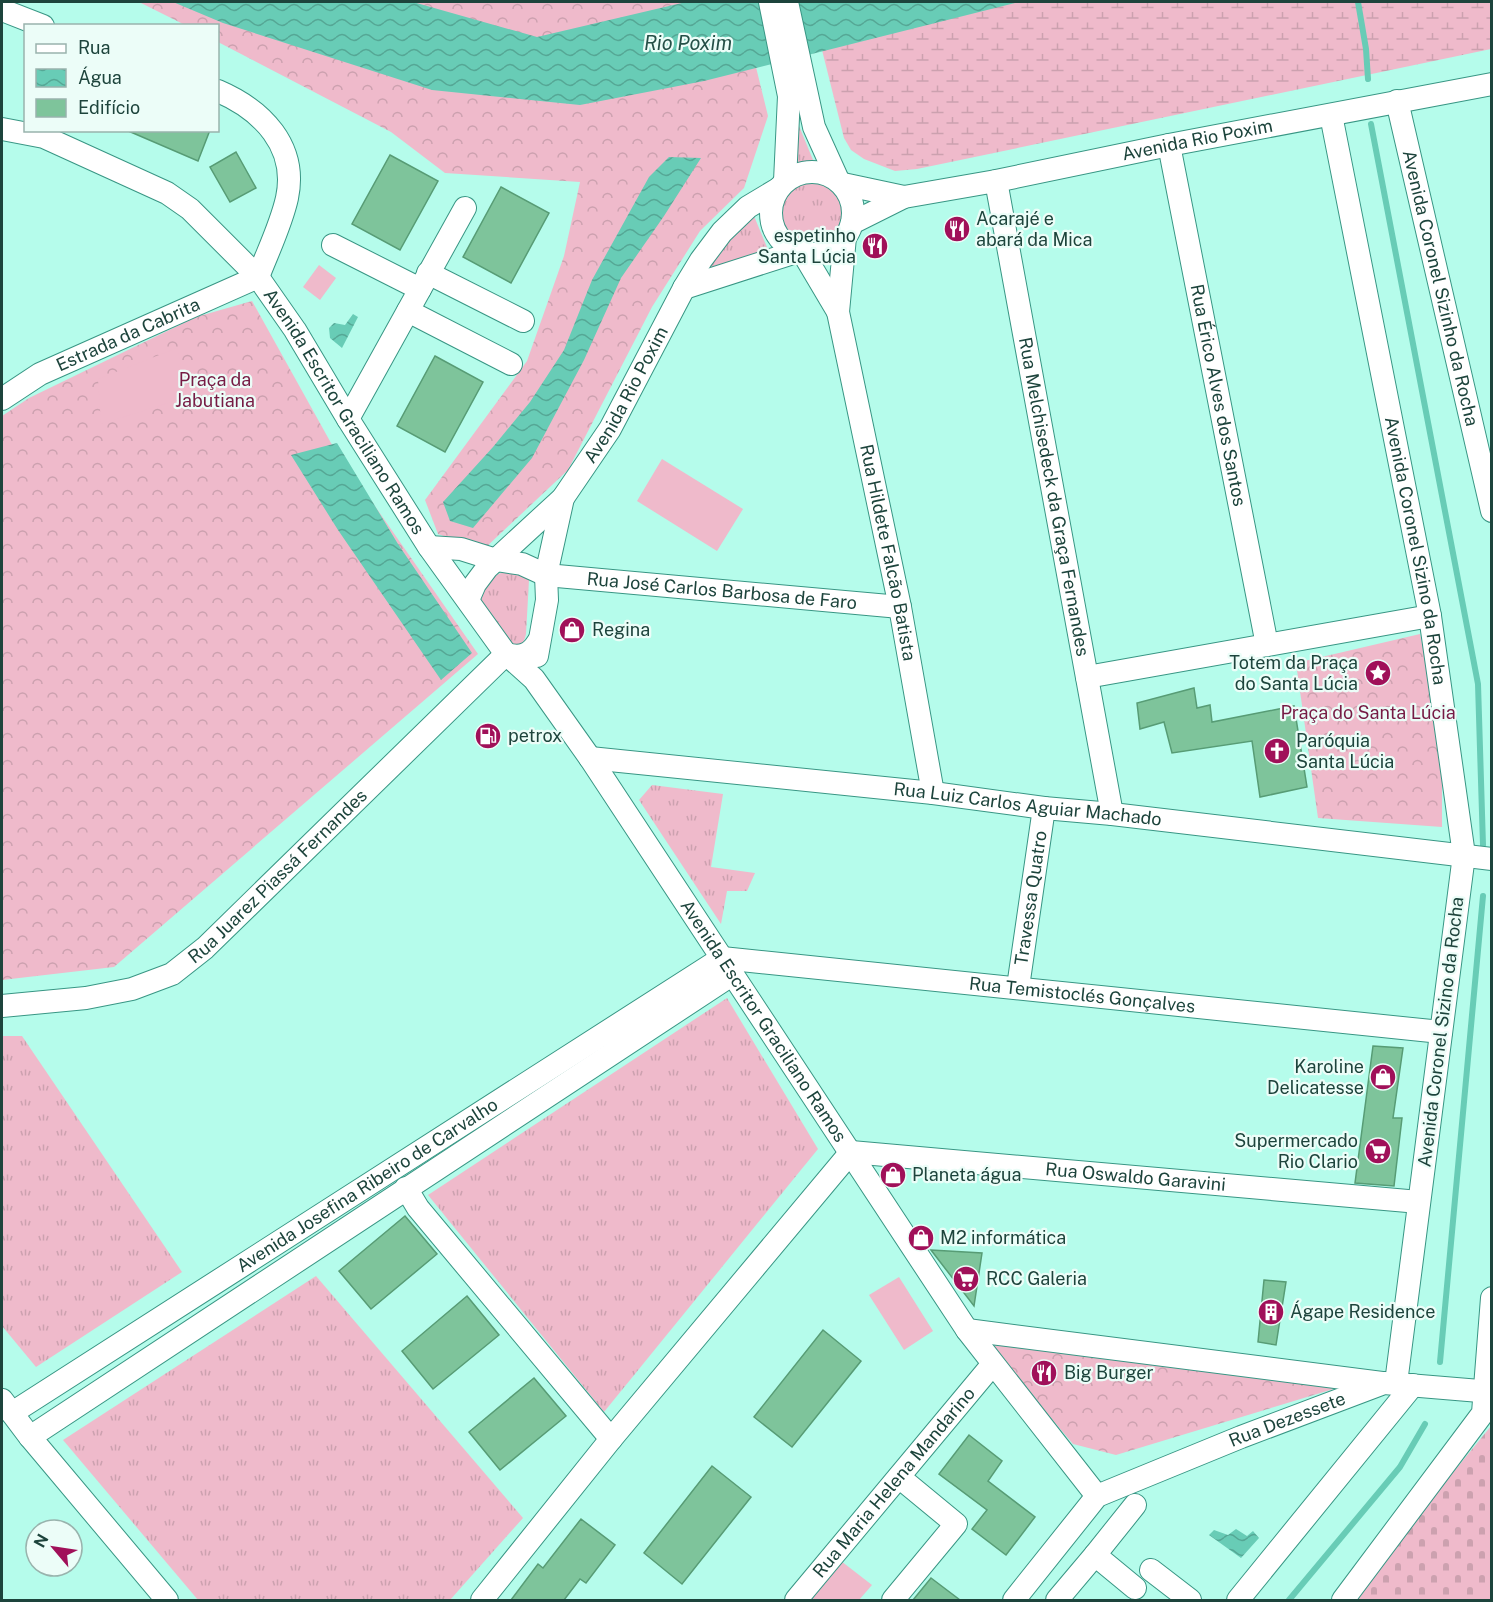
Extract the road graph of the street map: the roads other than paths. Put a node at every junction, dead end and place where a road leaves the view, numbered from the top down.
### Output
1 (770, 2) edge
2 (787, 2) edge
3 (2, 10) edge
4 (38, 24) edge
5 (1491, 84) edge
6 (219, 92) edge
7 (797, 95) junction
8 (1397, 101) junction
9 (1331, 115) junction
10 (2, 129) edge
11 (1169, 145) junction
12 (996, 181) junction
13 (841, 182) junction
14 (781, 185) junction
15 (904, 197) junction
16 (465, 208) dead end
17 (848, 230) junction
18 (333, 245) dead end
19 (800, 252) junction
20 (258, 277) junction
21 (424, 281) junction
22 (684, 288) junction
23 (408, 310) junction
24 (838, 312) junction
25 (523, 321) dead end
26 (511, 364) dead end
27 (2, 399) edge
28 (348, 419) junction
29 (563, 498) junction
30 (1491, 511) edge
31 (429, 547) junction
32 (496, 560) junction
33 (546, 575) junction
34 (468, 600) junction
35 (900, 607) junction
36 (1430, 616) junction
37 (538, 642) junction
38 (1268, 645) junction
39 (506, 654) junction
40 (1087, 677) junction
41 (534, 679) junction
42 (590, 758) junction
43 (933, 793) junction
44 (1044, 808) junction
45 (1112, 814) junction
46 (1464, 855) junction
47 (1491, 860) edge
48 (727, 966) junction
49 (1018, 987) junction
50 (2, 1006) edge
51 (1442, 1032) junction
52 (851, 1152) junction
53 (406, 1188) junction
54 (1419, 1202) junction
55 (1491, 1298) edge
56 (966, 1330) junction
57 (992, 1365) junction
58 (1398, 1384) junction
59 (1488, 1391) edge
60 (7, 1406) edge
61 (604, 1431) junction
62 (30, 1437) junction
63 (905, 1482) junction
64 (1097, 1496) junction
65 (1135, 1506) dead end
66 (1095, 1556) junction
67 (1151, 1570) dead end
68 (1135, 1588) dead end
69 (167, 1600) edge
70 (482, 1600) edge
71 (796, 1600) edge
72 (893, 1600) edge
73 (1014, 1600) edge
74 (1057, 1600) edge
75 (1190, 1600) edge
76 (1238, 1600) edge
77 (1343, 1600) edge

1 - 7 street
2 - 7 street
3 - 4 street
5 - 8 street, Avenida Rio Poxim
6 - 20 street
7 - 13 street
7 - 14 street
8 - 9 street, Avenida Rio Poxim
8 - 30 street, Avenida Coronel Sizinho da Rocha
9 - 11 street, Avenida Rio Poxim
9 - 36 street, Avenida Coronel Sizino da Rocha
10 - 20 street, Avenida Escritor Graciliano Ramos
11 - 12 street, Avenida Rio Poxim
11 - 38 street, Rua Érico Alves dos Santos
12 - 15 street, Avenida Rio Poxim
12 - 40 street, Rua Melchisedeck da Graça Fernandes
13 - 14 street
13 - 15 street, Avenida Rio Poxim
13 - 17 street
14 - 19 street
14 - 22 street, Avenida Rio Poxim
15 - 17 street, Avenida Rio Poxim
16 - 21 street
17 - 19 street
17 - 24 street, Rua Hildete Falcão Batista
18 - 21 street
19 - 22 street
19 - 24 street, Rua Hildete Falcão Batista
20 - 27 street, Estrada da Cabrita
20 - 28 street, Avenida Escritor Graciliano Ramos
21 - 23 street
21 - 25 street
22 - 29 street, Avenida Rio Poxim
23 - 26 street
23 - 28 street
24 - 35 street, Rua Hildete Falcão Batista
28 - 31 street, Avenida Escritor Graciliano Ramos
29 - 32 street, Avenida Rio Poxim
29 - 33 street, Avenida Rio Poxim
31 - 32 street, Avenida Escritor Graciliano Ramos
31 - 34 street, Avenida Escritor Graciliano Ramos
32 - 33 street
32 - 34 street, Avenida Rio Poxim
33 - 35 street, Rua José Carlos Barbosa de Faro
33 - 37 street, Avenida Rio Poxim
34 - 39 street, Avenida Escritor Graciliano Ramos
35 - 43 street, Rua Hildete Falcão Batista
36 - 38 street
36 - 46 street, Avenida Coronel Sizino da Rocha
37 - 39 street
37 - 41 street, Avenida Rio Poxim
38 - 40 street
39 - 41 street, Avenida Escritor Graciliano Ramos
39 - 50 street, Rua Juarez Piassá Fernandes
40 - 45 street, Rua Melchisedeck da Graça Fernandes
41 - 42 street, Avenida Escritor Graciliano Ramos
42 - 43 street, Rua Luiz Carlos Aguiar Machado
42 - 48 street, Avenida Escritor Graciliano Ramos
43 - 44 street, Rua Luiz Carlos Aguiar Machado
44 - 45 street, Rua Luiz Carlos Aguiar Machado
44 - 49 street, Travessa Quatro
45 - 46 street, Rua Luiz Carlos Aguiar Machado
46 - 47 street, Rua Luiz Carlos Aguiar Machado
46 - 51 street, Avenida Coronel Sizino da Rocha
48 - 49 street, Rua Temistoclés Gonçalves
48 - 52 street, Avenida Escritor Graciliano Ramos
48 - 53 street, Avenida Josefina Ribeiro de Carvalho
48 - 60 street, Avenida Josefina Ribeiro de Carvalho
49 - 51 street, Rua Temistoclés Gonçalves
51 - 54 street, Avenida Coronel Sizino da Rocha
52 - 54 street, Rua Oswaldo Garavini
52 - 56 street, Avenida Escritor Graciliano Ramos
52 - 61 street
53 - 61 street
53 - 62 street, Avenida Josefina Ribeiro de Carvalho
54 - 58 street, Avenida Coronel Sizino da Rocha
55 - 59 street
56 - 57 street, Avenida Escritor Graciliano Ramos
56 - 58 street
57 - 63 street, Rua Maria Helena Mandarino
57 - 64 street, Avenida Escritor Graciliano Ramos
58 - 59 street, Rua Dezessete
58 - 64 street, Rua Dezessete
58 - 76 street
59 - 77 street
60 - 62 street
61 - 70 street
62 - 69 street
63 - 71 street, Rua Maria Helena Mandarino
63 - 72 street
64 - 73 street
65 - 66 street
66 - 68 street
66 - 74 street
67 - 75 street

